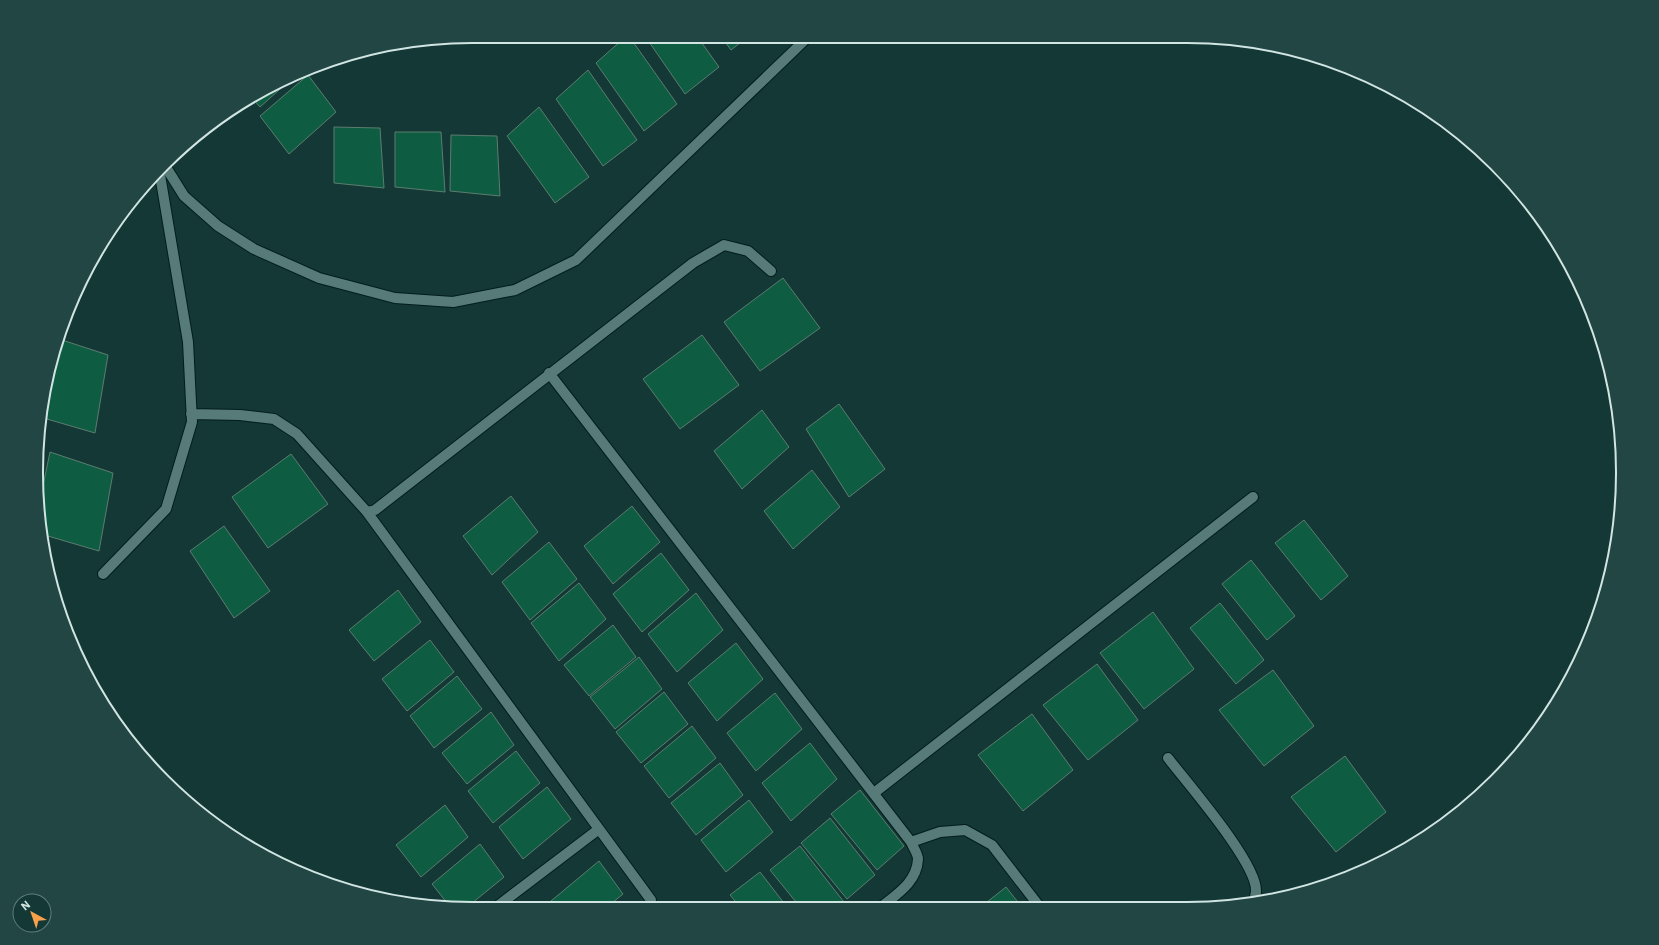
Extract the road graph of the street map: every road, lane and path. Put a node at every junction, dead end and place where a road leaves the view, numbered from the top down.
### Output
1 (802, 43) edge
2 (168, 170) edge
3 (160, 178) edge
4 (771, 271) dead end
5 (549, 374) junction
6 (191, 414) junction
7 (1253, 496) dead end
8 (367, 512) junction
9 (104, 574) dead end
10 (1168, 758) dead end
11 (874, 793) junction
12 (599, 829) junction
13 (911, 842) junction
14 (1254, 896) edge
15 (651, 900) dead end
16 (503, 902) edge
17 (887, 902) edge
18 (1036, 902) edge

1 - 2 street
3 - 6 street
4 - 5 street
5 - 8 street
5 - 11 street
6 - 8 street
6 - 9 street
7 - 11 street
8 - 12 street
10 - 14 street
11 - 13 street
12 - 15 street
12 - 16 street
13 - 17 street
13 - 18 street

